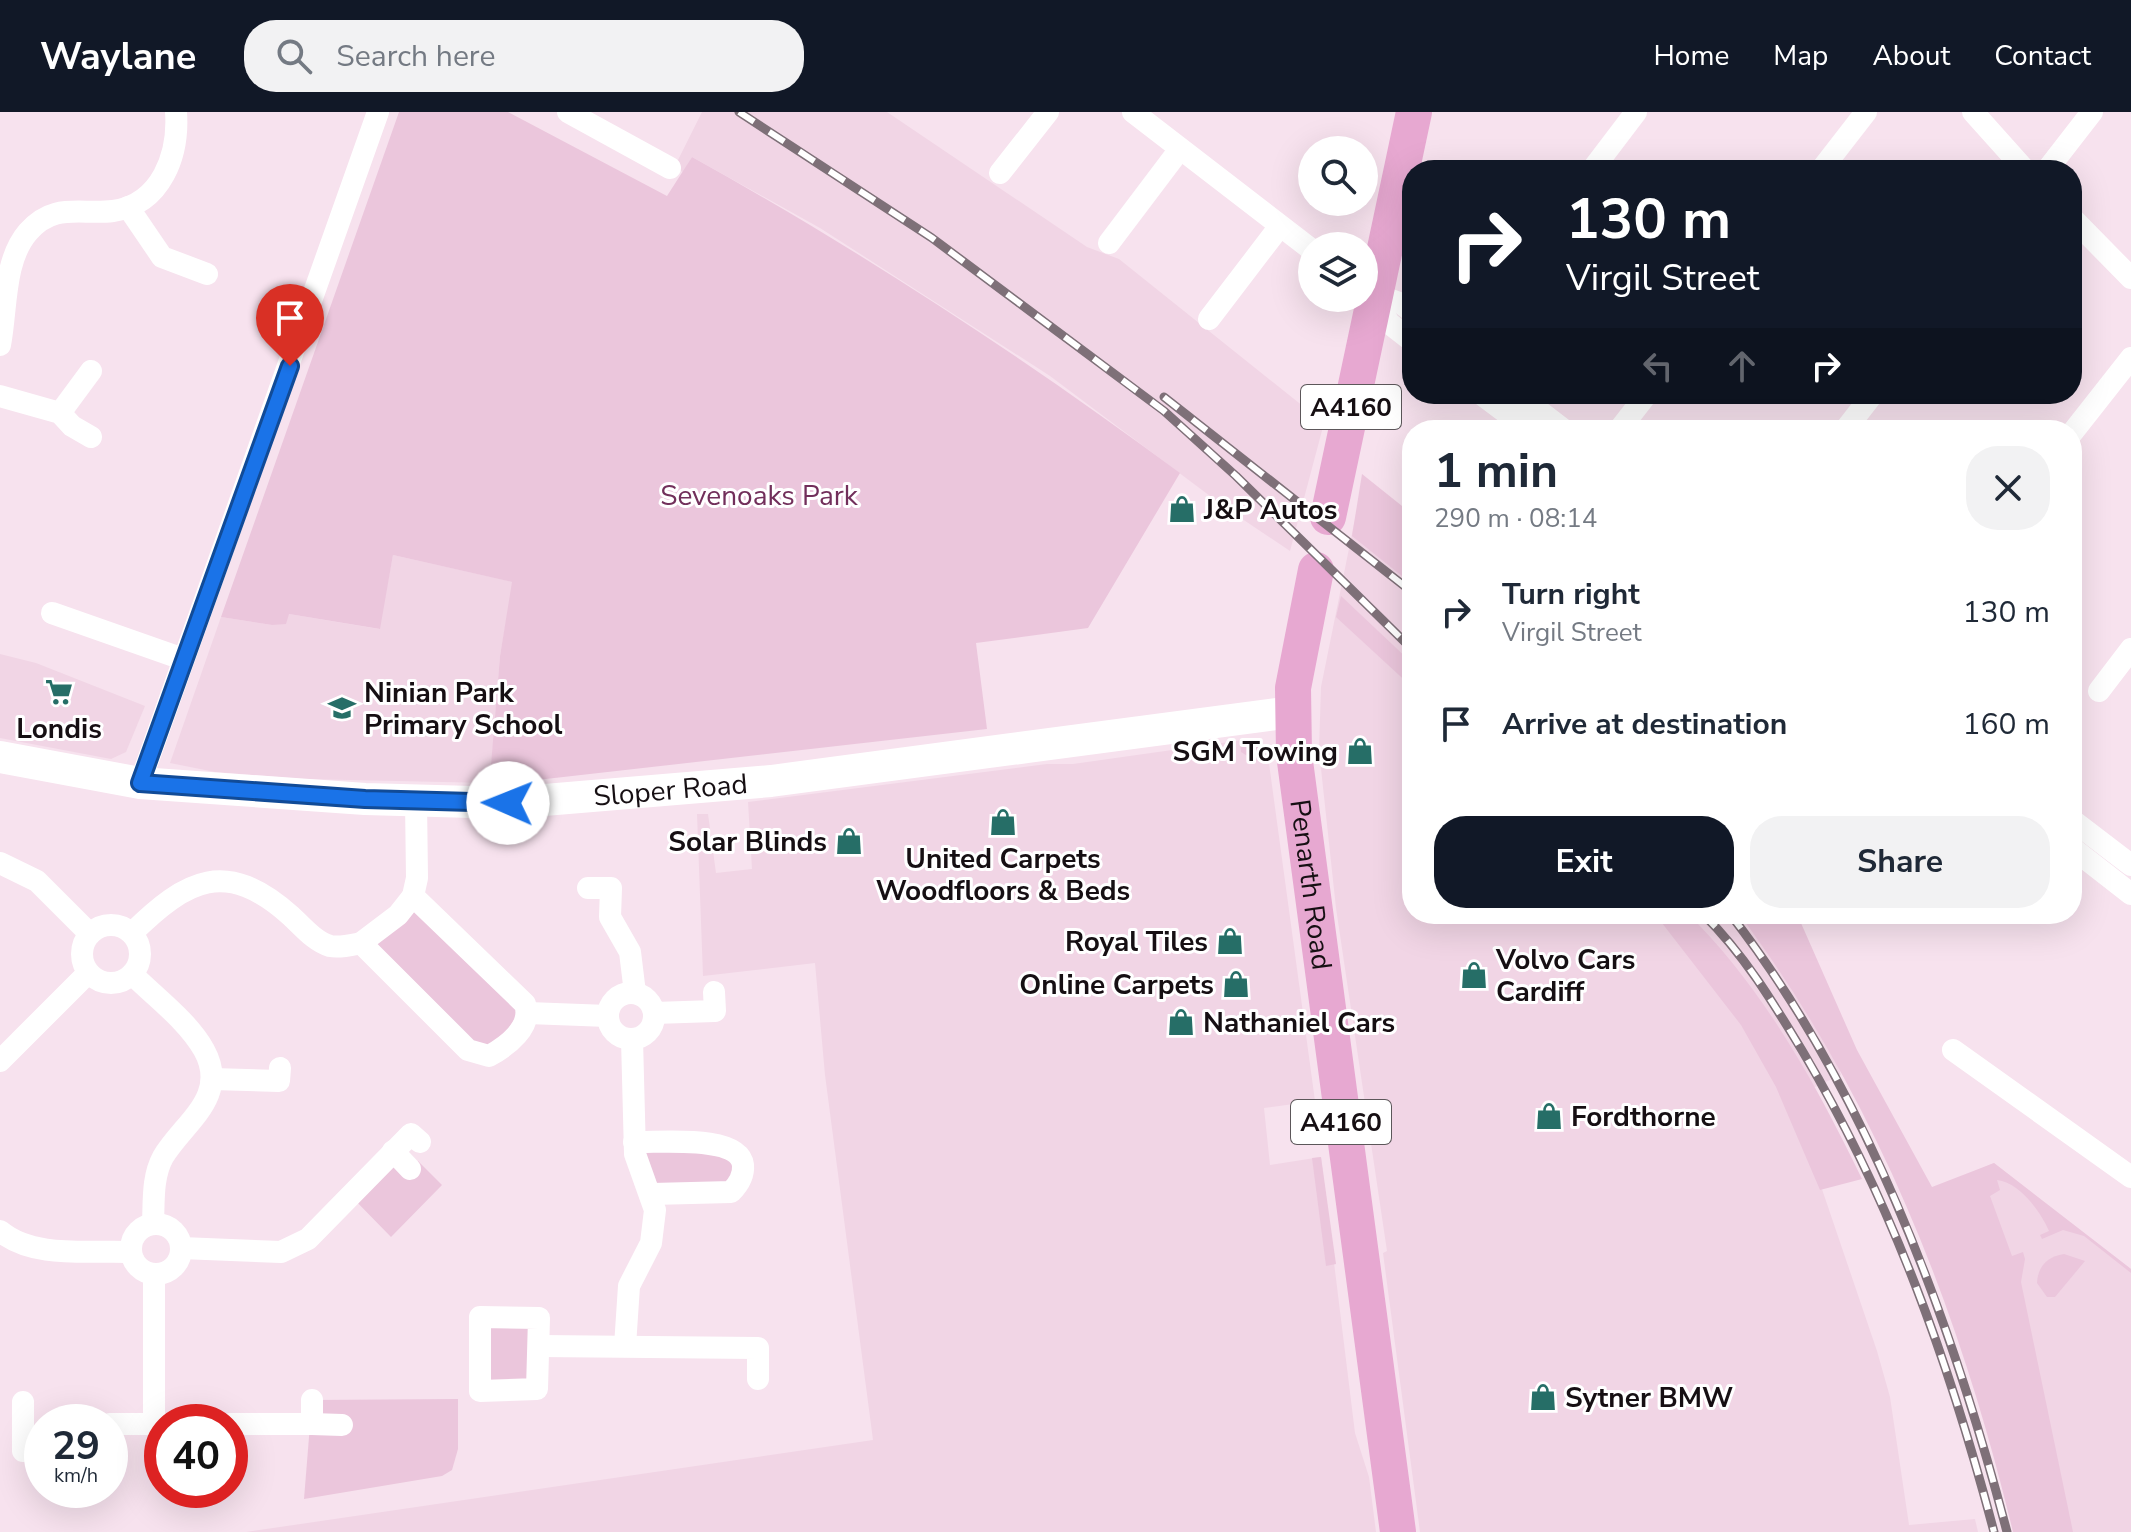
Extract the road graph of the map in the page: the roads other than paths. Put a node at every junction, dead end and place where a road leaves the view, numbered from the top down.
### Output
1 (176, 112) edge
2 (378, 112) edge
3 (568, 112) edge
4 (1048, 112) edge
5 (1133, 112) edge
6 (1414, 112) edge
7 (1636, 112) edge
8 (1866, 112) edge
9 (1973, 112) edge
10 (2092, 112) edge
11 (1180, 149) junction
12 (1600, 160) edge
13 (1829, 160) edge
14 (2016, 160) edge
15 (2055, 160) edge
16 (670, 168) dead end
17 (1000, 173) dead end
18 (128, 207) junction
19 (1280, 226) junction
20 (2082, 228) edge
21 (1298, 240) edge
22 (1109, 243) dead end
23 (1378, 256) edge
24 (207, 274) dead end
25 (2131, 278) edge
26 (1378, 295) edge
27 (1402, 304) edge
28 (1378, 306) edge
29 (1365, 312) edge
30 (1209, 319) dead end
31 (1402, 333) edge
32 (0, 345) edge
33 (2131, 358) edge
34 (91, 371) dead end
35 (0, 396) edge
36 (1494, 404) edge
37 (1530, 404) edge
38 (1639, 404) edge
39 (1865, 404) edge
40 (60, 413) junction
41 (1516, 420) edge
42 (1551, 420) edge
43 (1627, 420) edge
44 (1853, 420) edge
45 (2082, 420) edge
46 (91, 437) dead end
47 (52, 613) dead end
48 (2131, 649) edge
49 (183, 659) junction
50 (2099, 691) dead end
51 (1291, 712) junction
52 (0, 757) edge
53 (140, 783) junction
54 (416, 801) junction
55 (2082, 828) edge
56 (2082, 856) edge
57 (0, 863) edge
58 (2131, 865) edge
59 (588, 888) dead end
60 (2131, 894) edge
61 (413, 896) junction
62 (132, 933) junction
63 (90, 934) junction
64 (361, 943) junction
65 (88, 973) junction
66 (132, 974) junction
67 (714, 992) dead end
68 (635, 993) junction
69 (528, 1013) junction
70 (654, 1013) junction
71 (608, 1016) junction
72 (632, 1039) junction
73 (1953, 1050) dead end
74 (0, 1061) edge
75 (280, 1068) dead end
76 (212, 1079) junction
77 (420, 1142) dead end
78 (634, 1142) junction
79 (393, 1151) junction
80 (410, 1169) dead end
81 (2131, 1177) edge
82 (652, 1194) junction
83 (153, 1224) junction
84 (0, 1231) edge
85 (181, 1248) junction
86 (131, 1252) junction
87 (154, 1274) junction
88 (539, 1346) dead end
89 (625, 1346) junction
90 (758, 1379) dead end
91 (312, 1400) dead end
92 (157, 1404) edge
93 (248, 1424) edge
94 (312, 1424) junction
95 (342, 1425) dead end
96 (24, 1445) edge
97 (23, 1451) dead end
98 (1398, 1532) edge

1 - 18 street
2 - 49 street
3 - 16 street
4 - 17 street
5 - 11 street
6 - 23 main road, Penarth Road / A4160
7 - 12 street
8 - 13 street
9 - 14 street
10 - 15 street
11 - 19 street
11 - 22 street
18 - 24 street
18 - 32 street
19 - 21 street
19 - 30 street
20 - 25 street
26 - 27 street
28 - 31 street
29 - 51 main road, Penarth Road / A4160
33 - 45 street
34 - 40 street
35 - 40 street
36 - 41 street
37 - 42 street
38 - 43 street
39 - 44 street
40 - 46 street
47 - 49 street
48 - 50 street
49 - 53 street
51 - 54 street, Sloper Road
51 - 98 main road, Penarth Road / A4160
52 - 53 street, Sloper Road
53 - 54 street, Sloper Road
54 - 61 street
55 - 58 street
56 - 60 street
57 - 63 street
59 - 68 street
61 - 64 street
61 - 69 street
62 - 63 street
62 - 64 street
62 - 66 street
63 - 65 street
64 - 69 street
65 - 66 street
65 - 74 street
66 - 76 street
67 - 70 street
68 - 70 street
68 - 71 street
69 - 71 street
70 - 72 street
71 - 72 street
72 - 78 street
73 - 81 street
75 - 76 street
76 - 83 street
77 - 79 street
78 - 82 street
78 - 82 street
79 - 80 street
79 - 85 street
82 - 89 street
83 - 85 street
83 - 86 street
84 - 86 street
85 - 87 street
86 - 87 street
87 - 92 street
88 - 89 street
89 - 90 street
91 - 94 street
93 - 94 street
94 - 95 street
96 - 97 street

